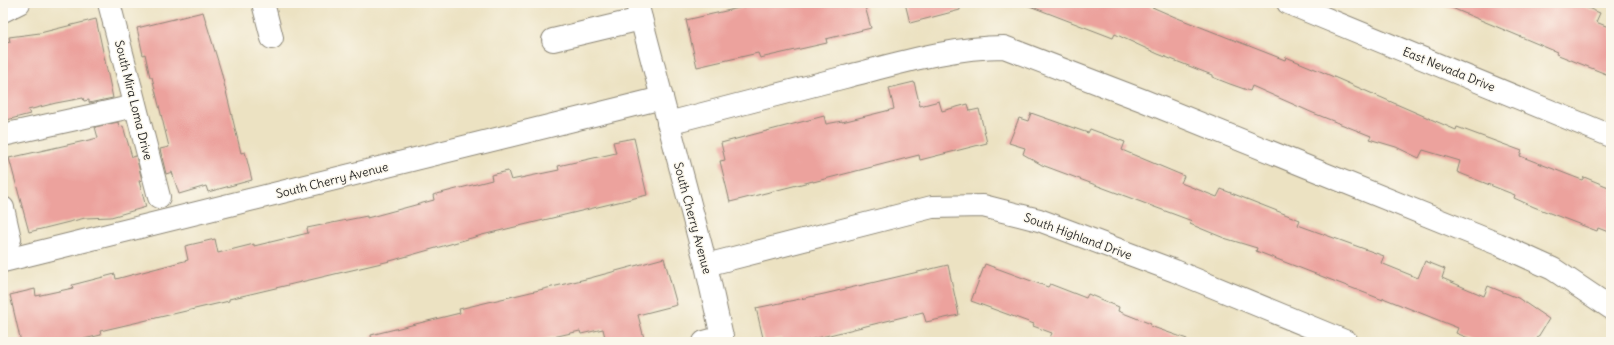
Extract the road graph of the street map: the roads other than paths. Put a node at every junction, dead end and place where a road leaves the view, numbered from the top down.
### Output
1 (19, 3) edge
2 (109, 3) edge
3 (262, 3) edge
4 (1288, 3) edge
5 (3, 11) edge
6 (639, 11) edge
7 (272, 38) dead end
8 (553, 40) dead end
9 (662, 98) junction
10 (135, 106) junction
11 (668, 123) junction
12 (3, 135) edge
13 (1611, 136) edge
14 (159, 196) dead end
15 (3, 208) edge
16 (10, 239) dead end
17 (3, 261) edge
18 (706, 265) junction
19 (1611, 308) edge
20 (717, 340) edge
21 (1347, 342) edge

1 - 5 street
2 - 10 street, South Mira Loma Drive
3 - 7 street
4 - 13 street, East Nevada Drive
6 - 8 street
6 - 9 street, South Cherry Avenue
9 - 11 street, South Cherry Avenue
9 - 17 street, South Cherry Avenue
10 - 12 street
10 - 14 street, South Mira Loma Drive
11 - 18 street, South Cherry Avenue
11 - 19 street
15 - 16 street
18 - 20 street, South Cherry Avenue
18 - 21 street, South Highland Drive

